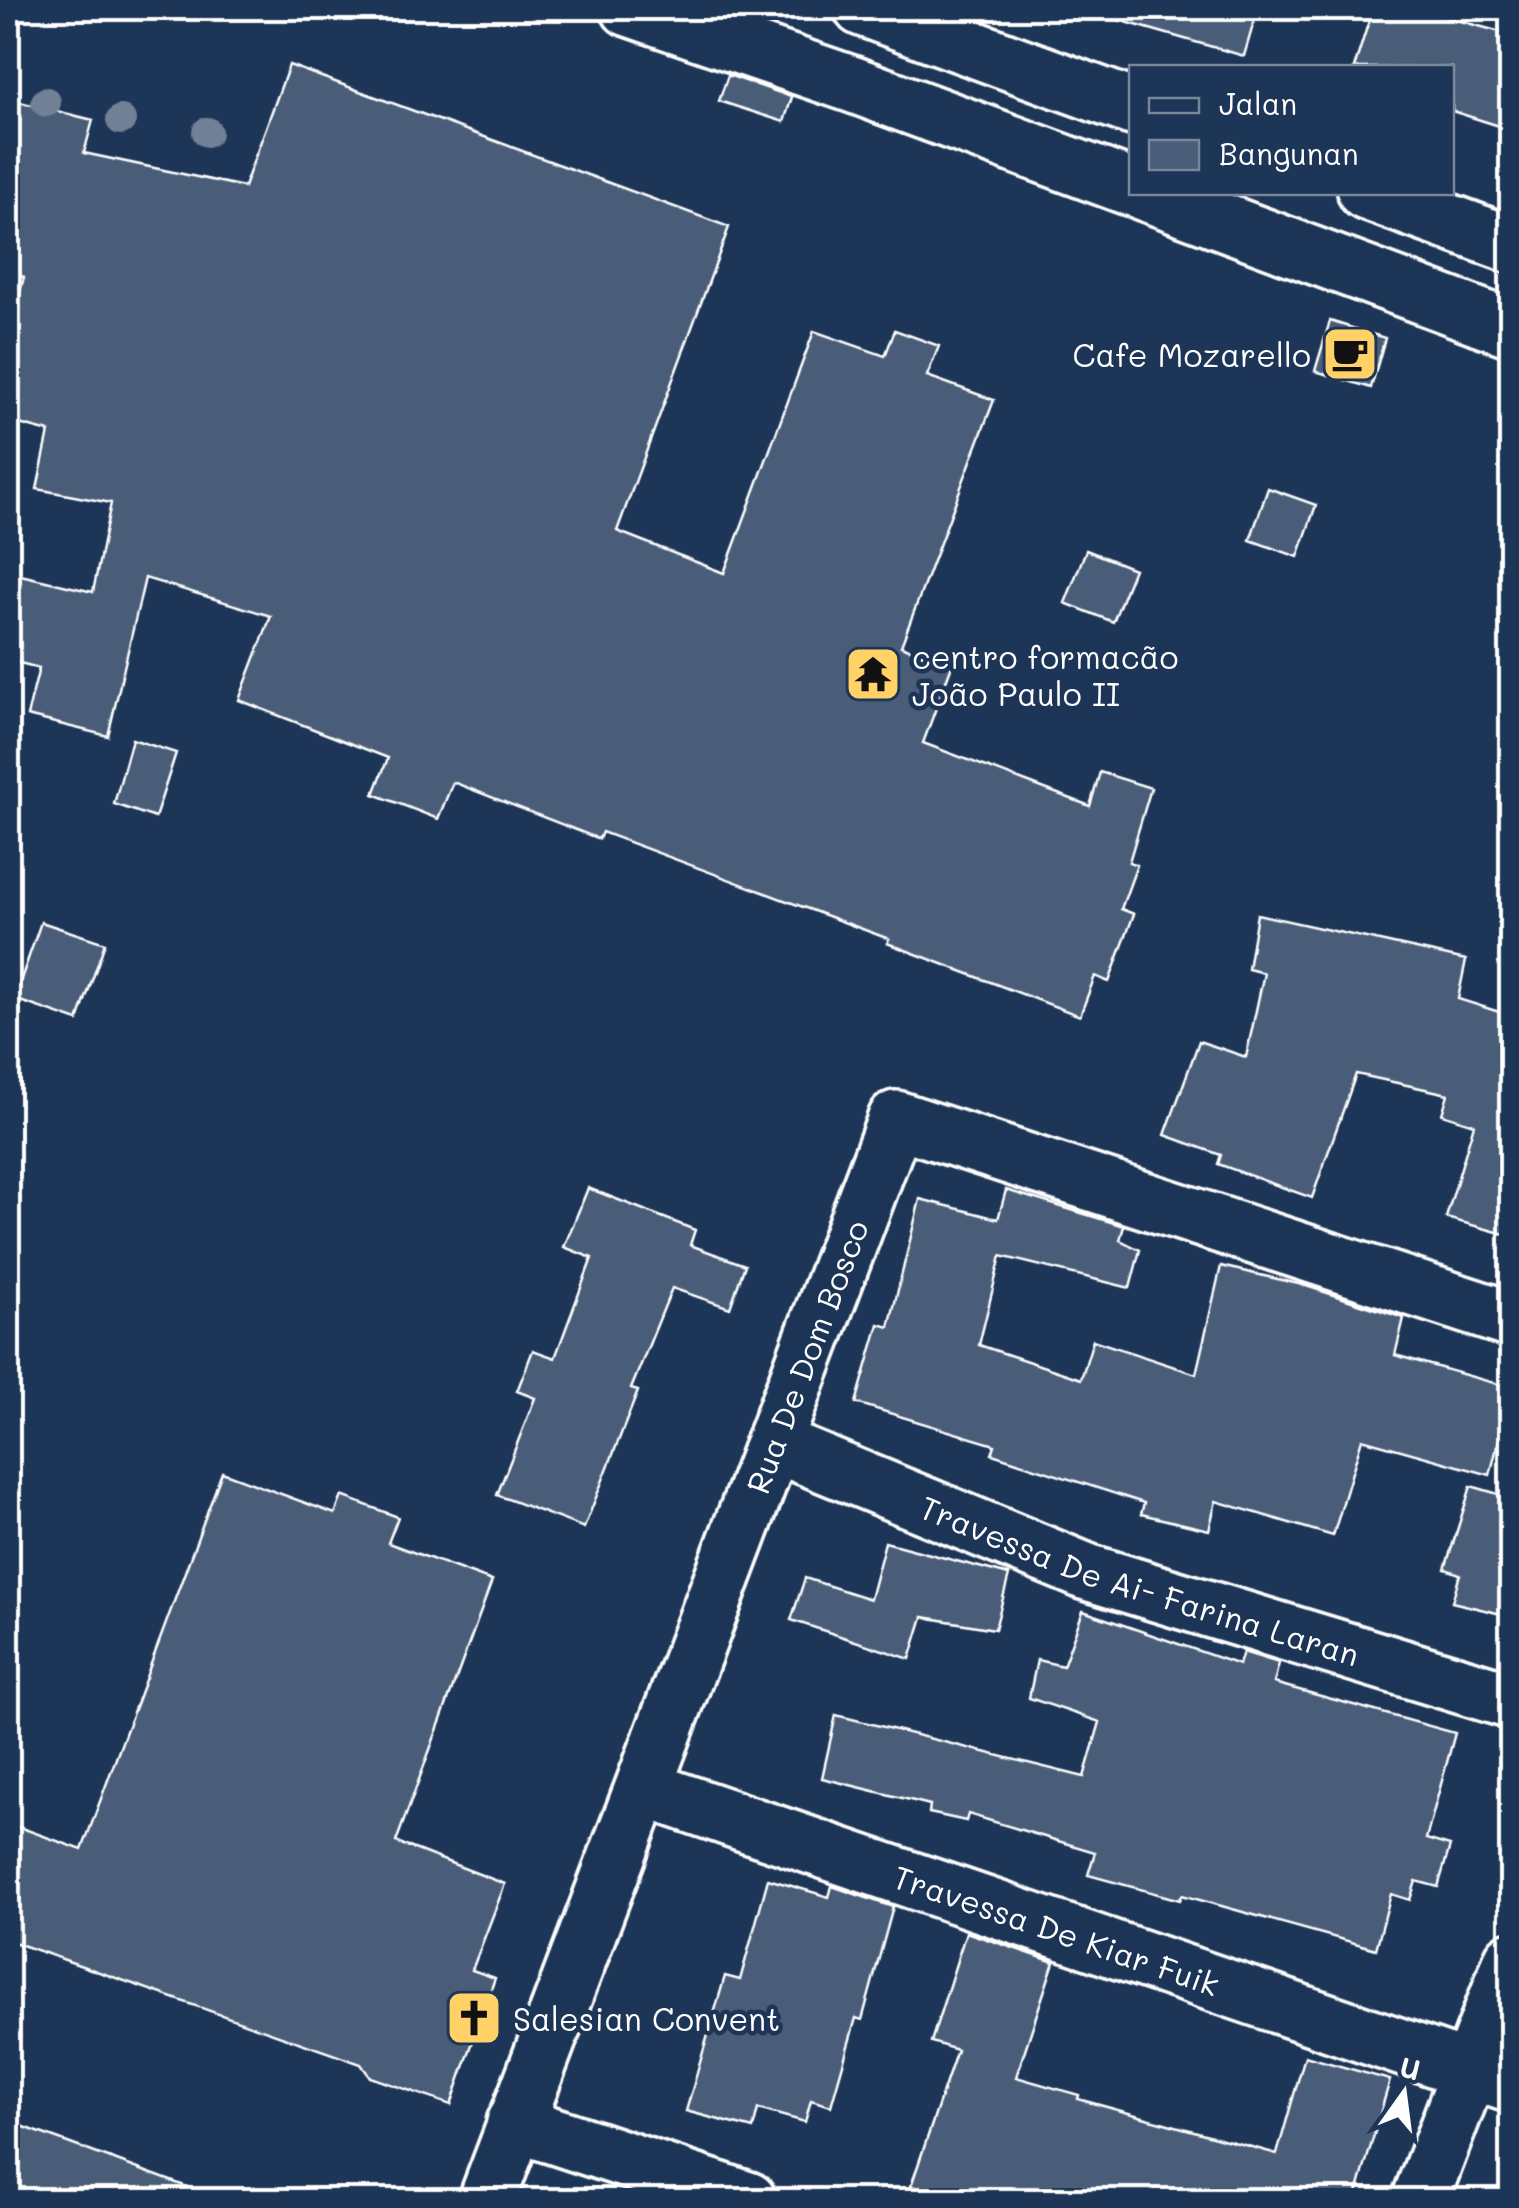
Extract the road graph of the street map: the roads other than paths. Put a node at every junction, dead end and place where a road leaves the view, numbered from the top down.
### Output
1 (630, 8) edge
2 (862, 8) edge
3 (1129, 105) edge
4 (1129, 187) edge
5 (1151, 195) edge
6 (1374, 195) edge
7 (1512, 245) edge
8 (1512, 329) edge
9 (1512, 1320) edge
10 (775, 1444) junction
11 (1512, 1701) edge
12 (644, 1789) junction
13 (1512, 1960) edge
14 (1491, 2077) edge
15 (515, 2123) junction
16 (487, 2200) edge
17 (748, 2200) edge
18 (1420, 2200) edge

1 - 4 street
2 - 3 street
5 - 8 street
6 - 7 street
9 - 10 street, Rua De Dom Bosco
10 - 11 street, Travessa De Ai- Farina Laran
10 - 12 street, Rua De Dom Bosco
12 - 14 street, Travessa De Kiar Fuik
12 - 15 street, Rua De Dom Bosco
13 - 14 street
14 - 18 street
15 - 16 street, Rua De Dom Bosco
15 - 17 street

